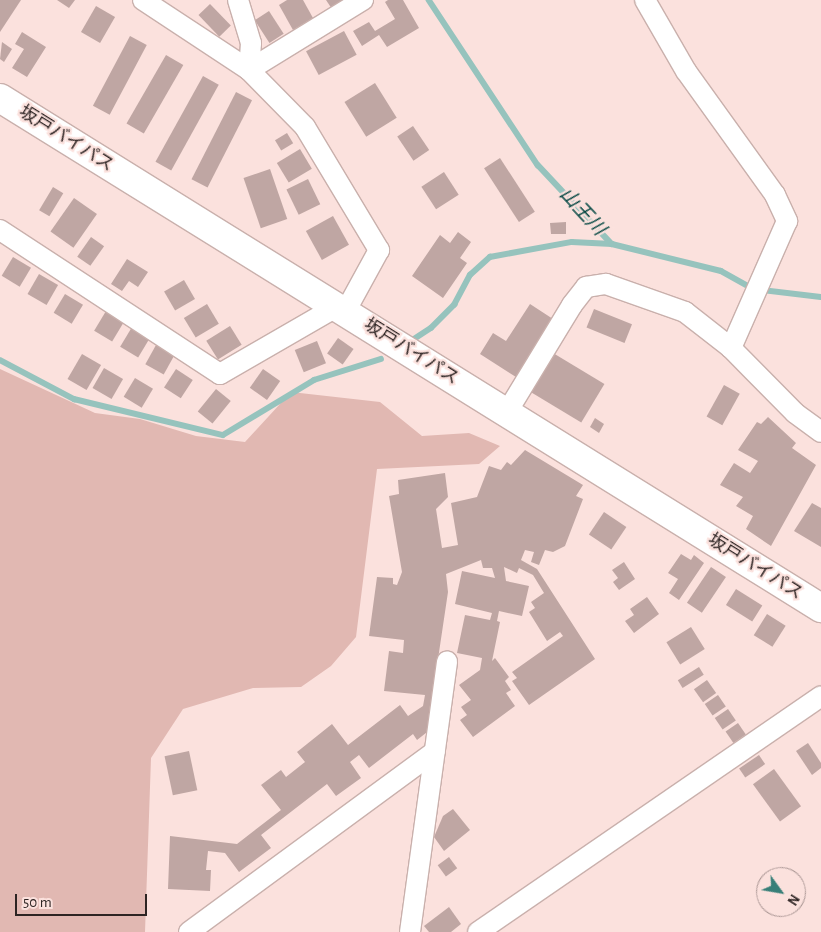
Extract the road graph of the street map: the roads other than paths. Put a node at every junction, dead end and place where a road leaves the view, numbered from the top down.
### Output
1 (143, 0) edge
2 (238, 0) edge
3 (363, 0) edge
4 (645, 0) edge
5 (249, 70) junction
6 (0, 98) edge
7 (0, 230) edge
8 (341, 310) junction
9 (731, 348) junction
10 (507, 412) junction
11 (821, 432) edge
12 (821, 608) edge
13 (447, 662) dead end
14 (821, 696) edge
15 (435, 751) junction
16 (189, 932) edge
17 (410, 932) edge
18 (478, 932) edge

1 - 5 street
2 - 5 street
3 - 5 street
4 - 9 street
5 - 8 street
6 - 8 highway, 坂戸バイパス
7 - 8 street
8 - 10 highway, 坂戸バイパス
9 - 10 street
9 - 11 street
10 - 12 highway, 坂戸バイパス
13 - 15 street
14 - 18 street
15 - 16 street
15 - 17 street

